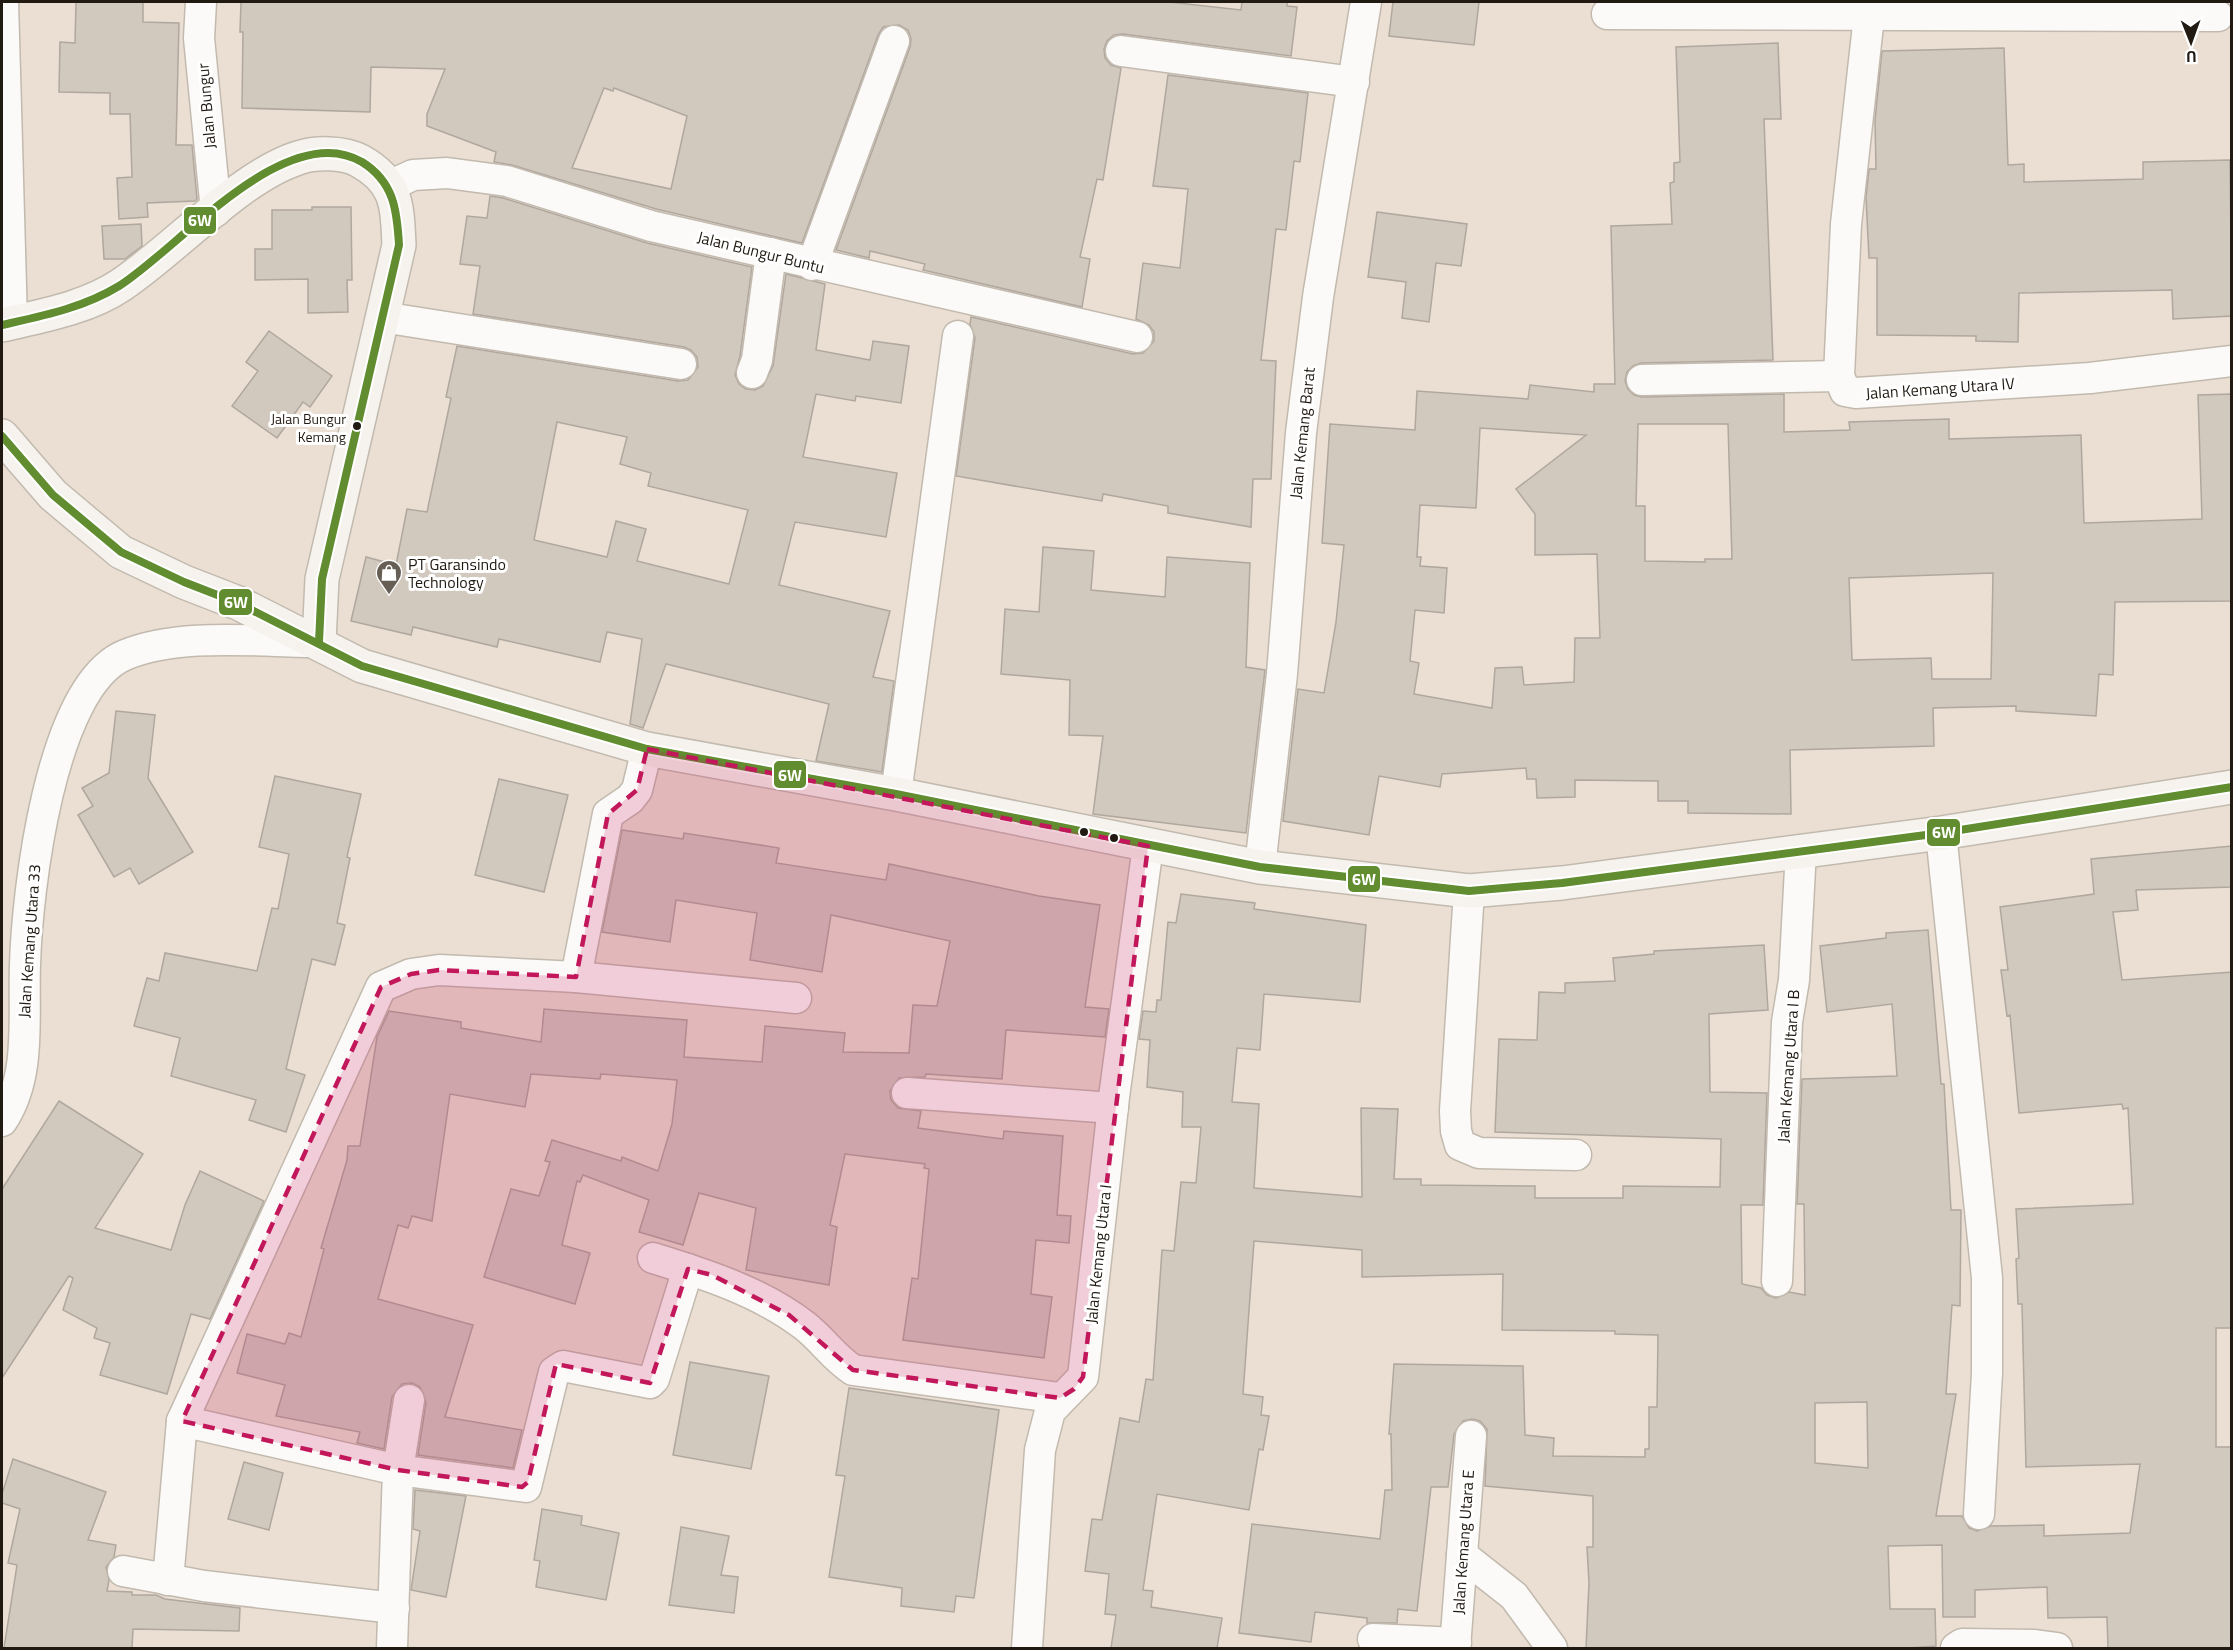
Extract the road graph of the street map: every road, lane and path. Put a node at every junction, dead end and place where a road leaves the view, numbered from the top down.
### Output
1 (3, 2) edge
2 (201, 2) edge
3 (1366, 2) edge
4 (1607, 14) dead end
5 (1869, 16) junction
6 (2218, 16) dead end
7 (894, 41) dead end
8 (1120, 51) dead end
9 (1354, 82) junction
10 (389, 186) junction
11 (216, 211) junction
12 (771, 253) junction
13 (812, 265) junction
14 (382, 316) junction
15 (7, 324) edge
16 (958, 336) dead end
17 (1137, 337) dead end
18 (2232, 361) edge
19 (681, 364) dead end
20 (752, 373) dead end
21 (1839, 376) junction
22 (1642, 380) dead end
23 (2, 436) edge
24 (319, 642) junction
25 (646, 749) junction
26 (2232, 788) edge
27 (896, 794) junction
28 (1941, 833) junction
29 (1148, 846) junction
30 (1801, 850) junction
31 (1260, 867) junction
32 (1469, 891) junction
33 (576, 976) junction
34 (796, 998) dead end
35 (907, 1093) dead end
36 (1113, 1108) junction
37 (2, 1121) edge
38 (1576, 1155) dead end
39 (652, 1258) dead end
40 (688, 1269) junction
41 (1777, 1281) dead end
42 (1060, 1398) junction
43 (409, 1400) dead end
44 (182, 1421) junction
45 (1471, 1436) dead end
46 (398, 1470) junction
47 (1979, 1514) dead end
48 (1462, 1555) junction
49 (123, 1571) dead end
50 (168, 1580) junction
51 (394, 1608) junction
52 (1373, 1639) dead end
53 (1455, 1646) edge
54 (392, 1648) edge
55 (1027, 1648) edge
56 (1552, 1648) edge
57 (1956, 1648) edge
58 (2057, 1648) edge

1 - 15 street
2 - 11 street, Jalan Bungur
3 - 9 street, Jalan Kemang Barat
4 - 5 street
5 - 6 street
5 - 21 street
7 - 13 street
8 - 9 street
9 - 31 street, Jalan Kemang Barat
10 - 11 street
10 - 12 street, Jalan Bungur Buntu
10 - 14 street
11 - 15 street
12 - 13 street, Jalan Bungur Buntu
12 - 20 street
13 - 17 street, Jalan Bungur Buntu
14 - 19 street
14 - 24 street
16 - 27 street
18 - 21 street, Jalan Kemang Utara IV
21 - 22 street
23 - 24 street
24 - 25 street
24 - 37 street, Jalan Kemang Utara 33
25 - 27 street
25 - 33 street
26 - 28 street
27 - 29 street
28 - 30 street
28 - 47 street
29 - 31 street
29 - 36 street, Jalan Kemang Utara I
30 - 32 street
30 - 41 street, Jalan Kemang Utara I B
31 - 32 street
32 - 38 street
33 - 34 street
33 - 44 street
35 - 36 street
36 - 42 street, Jalan Kemang Utara I
39 - 40 street
40 - 42 street
40 - 46 street
42 - 55 street, Jalan Kemang Utara I
43 - 46 street
44 - 46 street
44 - 50 street
45 - 48 street, Jalan Kemang Utara E
46 - 51 street
48 - 53 street, Jalan Kemang Utara E
48 - 56 street
49 - 50 street
50 - 51 street
51 - 54 street
52 - 53 street
57 - 58 street

